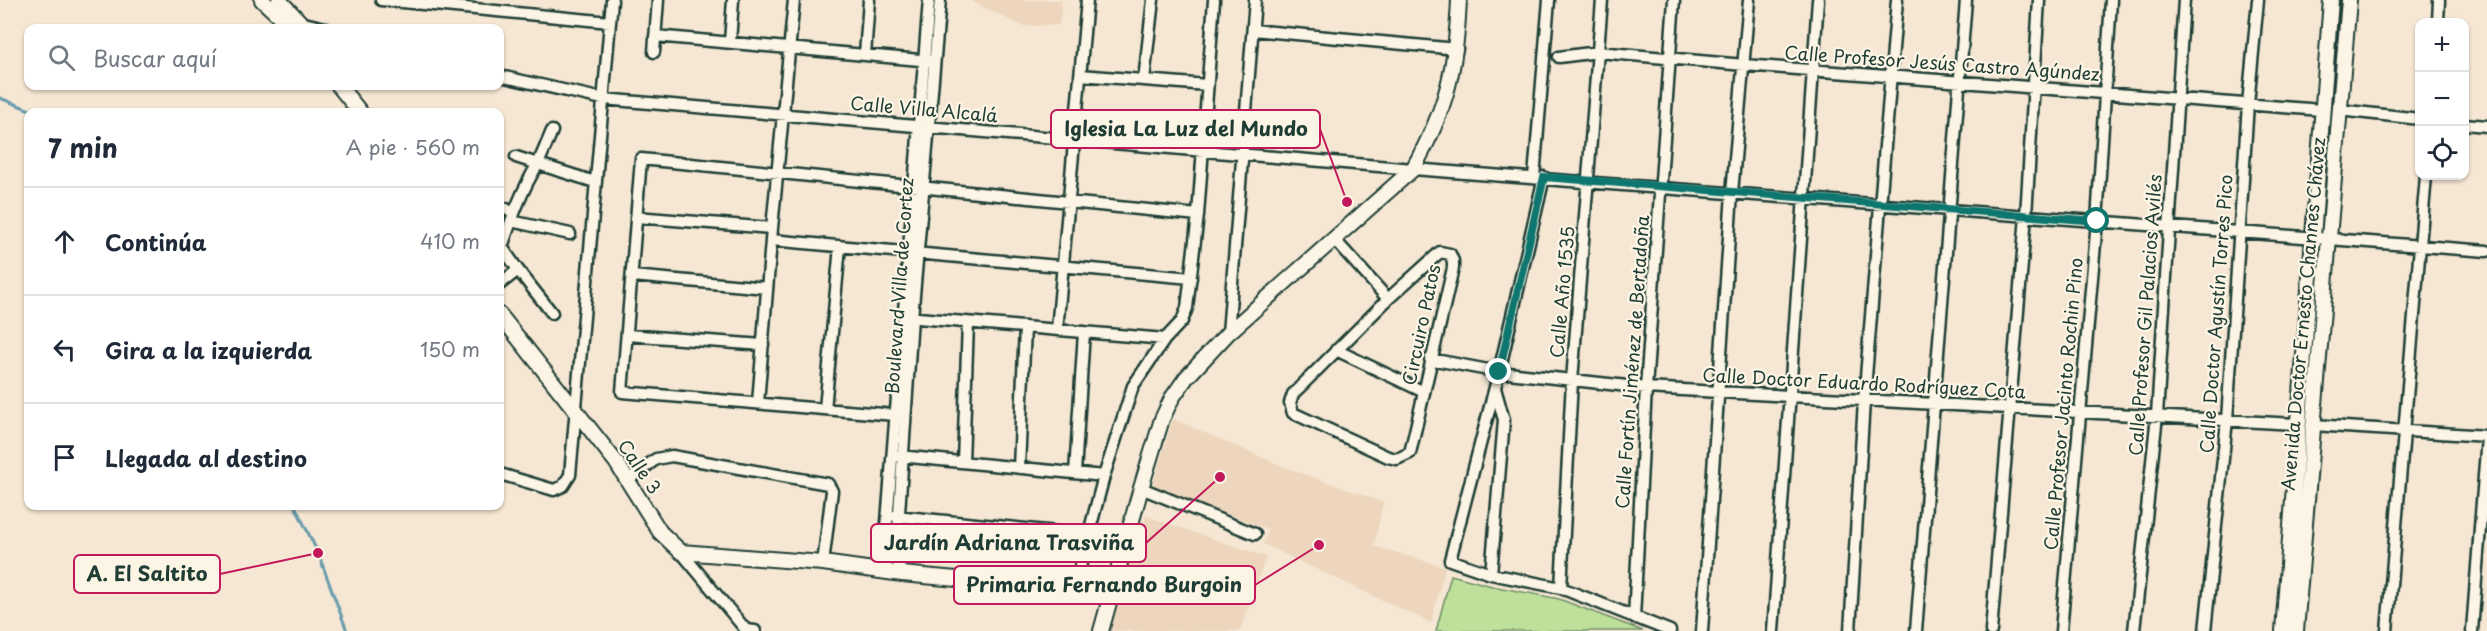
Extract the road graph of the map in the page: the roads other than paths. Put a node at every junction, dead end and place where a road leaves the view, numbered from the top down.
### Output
1 (262, 0) edge
2 (279, 0) edge
3 (381, 0) edge
4 (612, 0) edge
5 (658, 0) edge
6 (733, 0) edge
7 (794, 0) edge
8 (869, 0) edge
9 (929, 0) edge
10 (940, 0) edge
11 (1087, 0) edge
12 (1153, 0) edge
13 (1214, 0) edge
14 (1255, 0) edge
15 (1460, 0) edge
16 (1549, 0) edge
17 (1602, 0) edge
18 (1674, 0) edge
19 (1749, 0) edge
20 (1818, 0) edge
21 (1897, 0) edge
22 (1966, 0) edge
23 (2039, 0) edge
24 (2111, 0) edge
25 (2184, 0) edge
26 (2258, 0) edge
27 (2331, 0) edge
28 (2349, 0) edge
29 (2439, 0) edge
30 (2438, 18) edge
31 (610, 22) junction
32 (295, 24) edge
33 (297, 24) edge
34 (1253, 30) junction
35 (655, 36) junction
36 (730, 42) junction
37 (790, 48) junction
38 (1457, 50) junction
39 (654, 52) dead end
40 (1598, 52) junction
41 (865, 55) junction
42 (1559, 57) dead end
43 (1670, 58) junction
44 (930, 60) junction
45 (1744, 66) junction
46 (1812, 70) junction
47 (1080, 75) junction
48 (1890, 75) junction
49 (504, 77) edge
50 (1144, 80) junction
51 (1960, 81) junction
52 (1207, 85) junction
53 (2032, 87) junction
54 (342, 90) edge
55 (2104, 92) junction
56 (2178, 98) junction
57 (603, 99) junction
58 (2248, 104) junction
59 (357, 108) edge
60 (2322, 110) junction
61 (2339, 110) junction
62 (783, 114) junction
63 (2415, 118) edge
64 (2469, 124) edge
65 (924, 126) junction
66 (2487, 126) edge
67 (552, 130) dead end
68 (1075, 140) junction
69 (1202, 151) junction
70 (1243, 154) junction
71 (516, 157) dead end
72 (538, 164) junction
73 (1413, 169) junction
74 (778, 173) junction
75 (1539, 177) junction
76 (2426, 180) edge
77 (595, 182) junction
78 (1589, 182) junction
79 (1661, 186) junction
80 (918, 189) junction
81 (1732, 193) junction
82 (1804, 198) junction
83 (1069, 202) junction
84 (1879, 204) junction
85 (504, 209) edge
86 (1950, 209) junction
87 (1198, 215) junction
88 (2025, 216) junction
89 (513, 217) junction
90 (636, 217) junction
91 (2097, 221) junction
92 (2169, 227) junction
93 (2240, 232) junction
94 (570, 234) dead end
95 (772, 234) junction
96 (2321, 237) junction
97 (1334, 239) junction
98 (504, 242) edge
99 (2421, 245) junction
100 (840, 246) junction
101 (504, 250) edge
102 (2487, 250) edge
103 (912, 252) junction
104 (1063, 266) junction
105 (518, 270) junction
106 (632, 276) junction
107 (1191, 278) junction
108 (504, 281) edge
109 (767, 288) junction
110 (1388, 299) junction
111 (552, 313) dead end
112 (907, 317) junction
113 (504, 320) edge
114 (968, 323) junction
115 (1025, 327) junction
116 (1057, 330) junction
117 (1083, 332) junction
118 (1228, 333) junction
119 (627, 335) junction
120 (1165, 339) junction
121 (763, 345) junction
122 (1336, 350) junction
123 (1430, 359) junction
124 (1499, 372) junction
125 (1572, 381) junction
126 (1495, 388) junction
127 (1646, 388) junction
128 (1424, 392) junction
129 (1717, 393) junction
130 (1790, 395) junction
131 (1864, 401) junction
132 (758, 403) junction
133 (1935, 405) junction
134 (2010, 408) junction
135 (575, 409) junction
136 (825, 409) junction
137 (2081, 411) junction
138 (895, 415) junction
139 (2157, 415) junction
140 (2227, 420) junction
141 (2297, 424) junction
142 (2313, 425) junction
143 (2404, 431) junction
144 (2487, 437) edge
145 (898, 456) junction
146 (963, 462) junction
147 (1019, 468) junction
148 (1075, 473) junction
149 (504, 475) edge
150 (1104, 476) junction
151 (628, 480) junction
152 (1141, 488) junction
153 (894, 516) junction
154 (1255, 534) dead end
155 (1088, 535) junction
156 (681, 552) junction
157 (823, 563) junction
158 (896, 573) junction
159 (1491, 574) junction
160 (1561, 588) junction
161 (1074, 590) junction
162 (1111, 593) junction
163 (1634, 618) junction
164 (755, 631) edge
165 (1101, 631) edge
166 (1670, 631) edge
167 (1702, 631) edge
168 (1773, 631) edge
169 (1850, 631) edge
170 (1916, 631) edge
171 (1991, 631) edge
172 (2061, 631) edge
173 (2134, 631) edge
174 (2205, 631) edge
175 (2283, 631) edge
176 (2296, 631) edge
177 (2387, 631) edge
178 (2472, 631) edge

1 - 32 street
2 - 33 street
3 - 31 street
4 - 31 street
5 - 35 street
6 - 36 street
7 - 37 street
8 - 41 street
9 - 44 street, Boulevard Villa de Cortez
10 - 44 street, Boulevard Villa de Cortez
11 - 47 street
12 - 50 street
13 - 52 street
14 - 34 street
15 - 38 street
16 - 75 street
17 - 40 street, Calle Año 1535
18 - 43 street, Calle Fortín Jiménez de Bertadoña
19 - 45 street
20 - 46 street
21 - 48 street
22 - 51 street
23 - 53 street
24 - 55 street, Calle Profesor Jacinto Rochin Pino
25 - 56 street, Calle Profesor Gil Palacios Avilés
26 - 58 street, Calle Doctor Agustín Torres Pico
27 - 60 street, Avenida Doctor Ernesto Channes Chávez
28 - 61 street, Avenida Doctor Ernesto Channes Chávez
29 - 30 street
31 - 57 street
34 - 38 street
34 - 70 street
35 - 36 street
35 - 39 street
36 - 37 street
37 - 41 street
37 - 62 street
38 - 73 street
40 - 42 street, Calle Profesor Jesús Castro Agúndez
40 - 43 street, Calle Profesor Jesús Castro Agúndez
40 - 78 street, Calle Año 1535
41 - 44 street
43 - 45 street, Calle Profesor Jesús Castro Agúndez
43 - 79 street, Calle Fortín Jiménez de Bertadoña
44 - 65 street, Boulevard Villa de Cortez
45 - 46 street, Calle Profesor Jesús Castro Agúndez
45 - 81 street
46 - 48 street, Calle Profesor Jesús Castro Agúndez
46 - 82 street
47 - 50 street
47 - 68 street
48 - 51 street, Calle Profesor Jesús Castro Agúndez
48 - 84 street
49 - 57 street, Calle Villa Alcalá
50 - 52 street
51 - 53 street, Calle Profesor Jesús Castro Agúndez
51 - 86 street
52 - 69 street
53 - 55 street, Calle Profesor Jesús Castro Agúndez
53 - 88 street
54 - 59 street
55 - 56 street, Calle Profesor Jesús Castro Agúndez
55 - 91 street, Calle Profesor Jacinto Rochin Pino
56 - 58 street, Calle Profesor Jesús Castro Agúndez
56 - 92 street, Calle Profesor Gil Palacios Avilés
57 - 62 street, Calle Villa Alcalá
57 - 77 street
58 - 60 street, Calle Profesor Jesús Castro Agúndez
58 - 93 street, Calle Doctor Agustín Torres Pico
60 - 96 street, Avenida Doctor Ernesto Channes Chávez
61 - 63 street
61 - 96 street, Avenida Doctor Ernesto Channes Chávez
62 - 65 street, Calle Villa Alcalá
62 - 74 street
64 - 66 street
65 - 68 street, Calle Villa Alcalá
65 - 80 street, Boulevard Villa de Cortez
67 - 72 street
68 - 69 street, Calle Villa Alcalá
68 - 83 street
69 - 70 street, Calle Villa Alcalá
69 - 87 street
70 - 73 street, Calle Villa Alcalá
70 - 118 street
71 - 72 street
72 - 77 street
72 - 89 street
73 - 75 street, Calle Villa Alcalá
73 - 97 street
74 - 80 street
74 - 90 street
74 - 95 street
75 - 78 street, Calle Villa Alcalá
75 - 124 street
76 - 99 street
77 - 135 street
78 - 79 street, Calle Villa Alcalá
78 - 125 street, Calle Año 1535
79 - 81 street, Calle Villa Alcalá
79 - 127 street, Calle Fortín Jiménez de Bertadoña
80 - 83 street
80 - 103 street, Boulevard Villa de Cortez
81 - 82 street, Calle Villa Alcalá
81 - 129 street
82 - 84 street, Calle Villa Alcalá
82 - 130 street
83 - 87 street
83 - 104 street
84 - 86 street, Calle Villa Alcalá
84 - 131 street
85 - 89 street
86 - 88 street, Calle Villa Alcalá
86 - 133 street
87 - 107 street
88 - 91 street, Calle Villa Alcalá
88 - 134 street
89 - 94 street
89 - 98 street
90 - 95 street
90 - 106 street
91 - 92 street, Calle Villa Alcalá
91 - 137 street, Calle Profesor Jacinto Rochin Pino
92 - 93 street, Calle Villa Alcalá
92 - 139 street, Calle Profesor Gil Palacios Avilés
93 - 96 street, Calle Villa Alcalá
93 - 140 street, Calle Doctor Agustín Torres Pico
95 - 100 street
95 - 109 street
96 - 99 street, Calle Villa Alcalá
96 - 141 street, Avenida Doctor Ernesto Channes Chávez
96 - 142 street, Avenida Doctor Ernesto Channes Chávez
97 - 110 street
97 - 118 street
99 - 102 street, Calle Villa Alcalá
99 - 143 street
100 - 103 street
100 - 136 street
101 - 105 street
103 - 104 street
103 - 112 street, Boulevard Villa de Cortez
104 - 107 street
104 - 116 street
105 - 108 street
105 - 111 street
106 - 109 street
106 - 119 street
107 - 120 street
109 - 121 street
110 - 122 street, Circuiro Patos
110 - 123 street, Circuiro Patos
112 - 114 street
112 - 138 street, Boulevard Villa de Cortez
112 - 145 street, Boulevard Villa de Cortez
113 - 135 street, Calle 3
114 - 115 street
114 - 146 street
115 - 116 street
115 - 147 street
116 - 117 street
117 - 120 street
117 - 148 street
118 - 152 street
119 - 121 street
119 - 132 street
120 - 150 street
121 - 132 street
122 - 128 street
122 - 128 street, Circuiro Patos
123 - 124 street, Calle Doctor Eduardo Rodríguez Cota
123 - 128 street, Circuiro Patos
124 - 125 street, Calle Doctor Eduardo Rodríguez Cota
124 - 126 street
125 - 127 street, Calle Doctor Eduardo Rodríguez Cota
125 - 160 street, Calle Año 1535
126 - 159 street
126 - 159 street
127 - 129 street, Calle Doctor Eduardo Rodríguez Cota
127 - 163 street, Calle Fortín Jiménez de Bertadoña
129 - 130 street, Calle Doctor Eduardo Rodríguez Cota
129 - 167 street
130 - 131 street, Calle Doctor Eduardo Rodríguez Cota
130 - 168 street
131 - 133 street, Calle Doctor Eduardo Rodríguez Cota
131 - 169 street
132 - 136 street
133 - 134 street, Calle Doctor Eduardo Rodríguez Cota
133 - 170 street
134 - 137 street, Calle Doctor Eduardo Rodríguez Cota
134 - 171 street
135 - 149 street
135 - 151 street, Calle 3
136 - 138 street
137 - 139 street, Calle Doctor Eduardo Rodríguez Cota
137 - 172 street, Calle Profesor Jacinto Rochin Pino
138 - 145 street, Boulevard Villa de Cortez
139 - 140 street, Calle Doctor Eduardo Rodríguez Cota
139 - 173 street, Calle Profesor Gil Palacios Avilés
140 - 141 street, Calle Doctor Eduardo Rodríguez Cota
140 - 174 street, Calle Doctor Agustín Torres Pico
141 - 175 street, Avenida Doctor Ernesto Channes Chávez
142 - 143 street
142 - 176 street, Avenida Doctor Ernesto Channes Chávez
143 - 144 street
143 - 177 street
144 - 178 street
145 - 146 street
145 - 153 street, Boulevard Villa de Cortez
146 - 147 street
147 - 148 street
148 - 150 street
150 - 155 street
151 - 156 street, Calle 3
151 - 157 street
152 - 154 street
152 - 162 street
153 - 155 street
153 - 158 street, Boulevard Villa de Cortez
155 - 161 street
156 - 157 street
156 - 164 street, Calle 3
157 - 158 street
158 - 161 street
159 - 160 street
160 - 163 street
161 - 162 street
162 - 165 street
163 - 166 street

